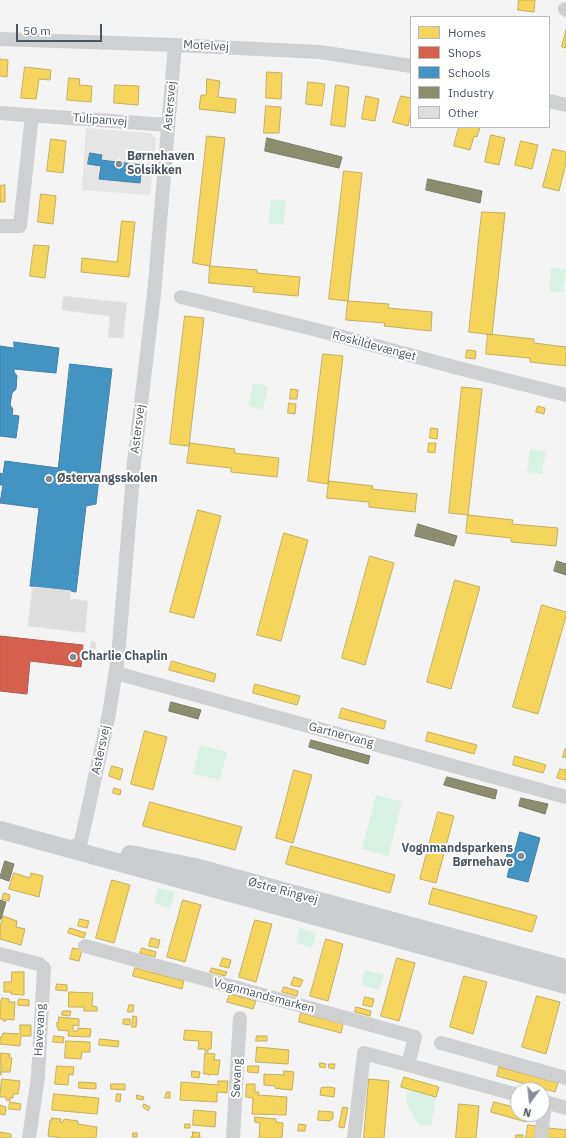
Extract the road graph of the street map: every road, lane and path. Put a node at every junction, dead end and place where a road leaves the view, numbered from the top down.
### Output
1 (0, 39) edge
2 (175, 45) junction
3 (410, 66) edge
4 (550, 101) edge
5 (566, 105) edge
6 (0, 113) edge
7 (32, 115) junction
8 (168, 125) junction
9 (0, 226) edge
10 (181, 297) dead end
11 (566, 395) edge
12 (116, 672) junction
13 (566, 797) edge
14 (0, 817) edge
15 (0, 830) edge
16 (74, 844) junction
17 (85, 946) dead end
18 (0, 954) edge
19 (566, 968) edge
20 (566, 986) edge
21 (240, 1018) dead end
22 (441, 1043) dead end
23 (408, 1065) junction
24 (566, 1078) edge
25 (510, 1093) edge
26 (550, 1104) edge
27 (566, 1108) edge
28 (542, 1122) edge
29 (29, 1138) edge
30 (233, 1138) edge
31 (354, 1138) edge
32 (541, 1138) edge

1 - 2 street, Motelvej
2 - 3 street, Motelvej
2 - 8 street, Astersvej
4 - 5 street
6 - 7 street, Tulipanvej
7 - 8 street, Tulipanvej
7 - 9 street
8 - 12 street, Astersvej
10 - 11 street, Roskildevænget
12 - 13 street, Gartnervang
12 - 16 street, Astersvej
14 - 16 main road, Østre Ringvej
15 - 16 main road, Østre Ringvej
16 - 19 main road, Østre Ringvej
16 - 20 main road, Østre Ringvej
17 - 23 street, Vognmandsmarken
18 - 29 street, Havevang
21 - 30 street, Søvang
22 - 24 street
23 - 25 street
23 - 31 street
26 - 27 street
28 - 32 street

